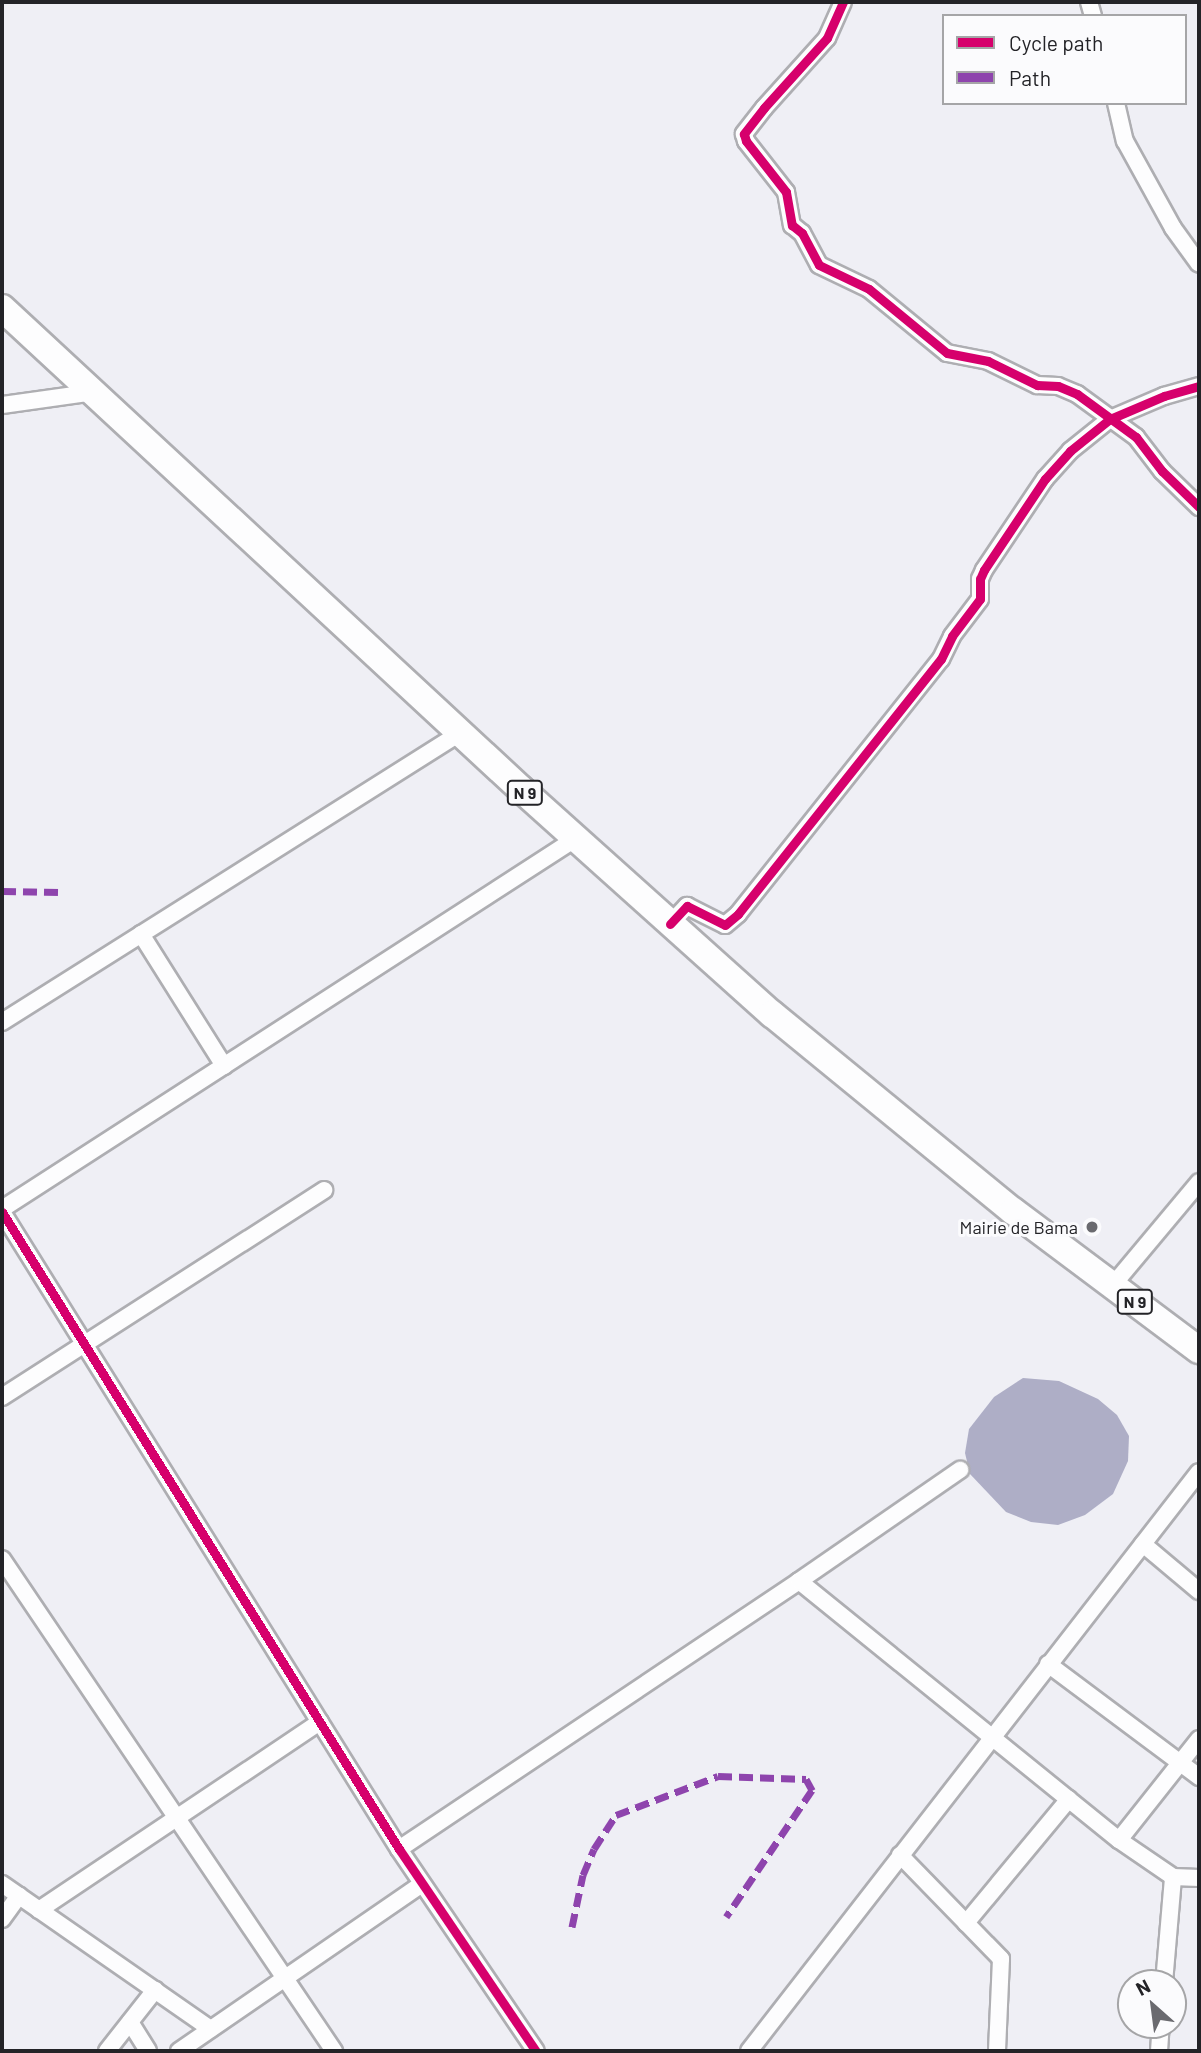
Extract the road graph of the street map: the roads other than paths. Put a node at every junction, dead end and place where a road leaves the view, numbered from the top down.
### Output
1 (843, 2) edge
2 (1116, 105) edge
3 (1199, 264) edge
4 (2, 308) edge
5 (1199, 386) edge
6 (95, 392) junction
7 (2, 405) edge
8 (1110, 419) junction
9 (1199, 507) edge
10 (460, 733) junction
11 (575, 839) junction
12 (670, 925) junction
13 (142, 934) junction
14 (20, 1010) junction
15 (2, 1022) edge
16 (2, 1035) edge
17 (224, 1066) junction
18 (1199, 1182) edge
19 (324, 1190) dead end
20 (2, 1210) edge
21 (1113, 1285) junction
22 (85, 1346) junction
23 (1199, 1350) edge
24 (2, 1397) edge
25 (960, 1470) dead end
26 (1199, 1472) edge
27 (1143, 1544) junction
28 (2, 1559) edge
29 (799, 1581) junction
30 (1199, 1591) edge
31 (1048, 1664) junction
32 (320, 1722) junction
33 (991, 1737) junction
34 (1199, 1739) edge
35 (1181, 1762) junction
36 (1199, 1777) edge
37 (1069, 1799) junction
38 (177, 1818) junction
39 (1119, 1840) junction
40 (399, 1849) junction
41 (900, 1855) junction
42 (1173, 1877) junction
43 (1199, 1878) edge
44 (2, 1884) edge
45 (422, 1884) junction
46 (19, 1896) junction
47 (39, 1910) junction
48 (2, 1919) edge
49 (966, 1923) junction
50 (1165, 1969) edge
51 (284, 1977) junction
52 (155, 1990) junction
53 (130, 2022) junction
54 (211, 2029) junction
55 (107, 2051) edge
56 (148, 2051) edge
57 (179, 2051) edge
58 (334, 2051) edge
59 (536, 2051) edge
60 (749, 2051) edge
61 (997, 2051) edge

1 - 8 street
2 - 3 street
4 - 6 main road, N 9
5 - 8 street
6 - 7 street
6 - 10 main road, N 9
8 - 9 street
8 - 12 street
10 - 11 main road, N 9
10 - 13 street
11 - 12 main road, N 9
11 - 17 street
12 - 21 main road, N 9
13 - 14 street
13 - 17 street
14 - 15 street
14 - 16 street
17 - 20 street
18 - 21 street
19 - 22 street
20 - 22 street
21 - 23 main road, N 9
22 - 24 street
22 - 32 street
25 - 29 street
26 - 27 street
27 - 30 street
27 - 31 street
28 - 38 street
29 - 33 street
29 - 40 street
31 - 33 street
31 - 35 street
32 - 38 street
32 - 40 street
33 - 37 street
33 - 41 street
34 - 35 street
35 - 36 street
35 - 39 street
37 - 39 street
37 - 49 street
38 - 47 street
38 - 51 street
39 - 42 street
40 - 45 street
41 - 49 street
41 - 60 street
42 - 43 street
42 - 50 street
44 - 46 street
45 - 51 street
45 - 59 street
46 - 47 street
46 - 48 street
47 - 52 street
49 - 61 street
51 - 54 street
51 - 58 street
52 - 53 street
52 - 54 street
53 - 55 street
53 - 56 street
54 - 57 street

